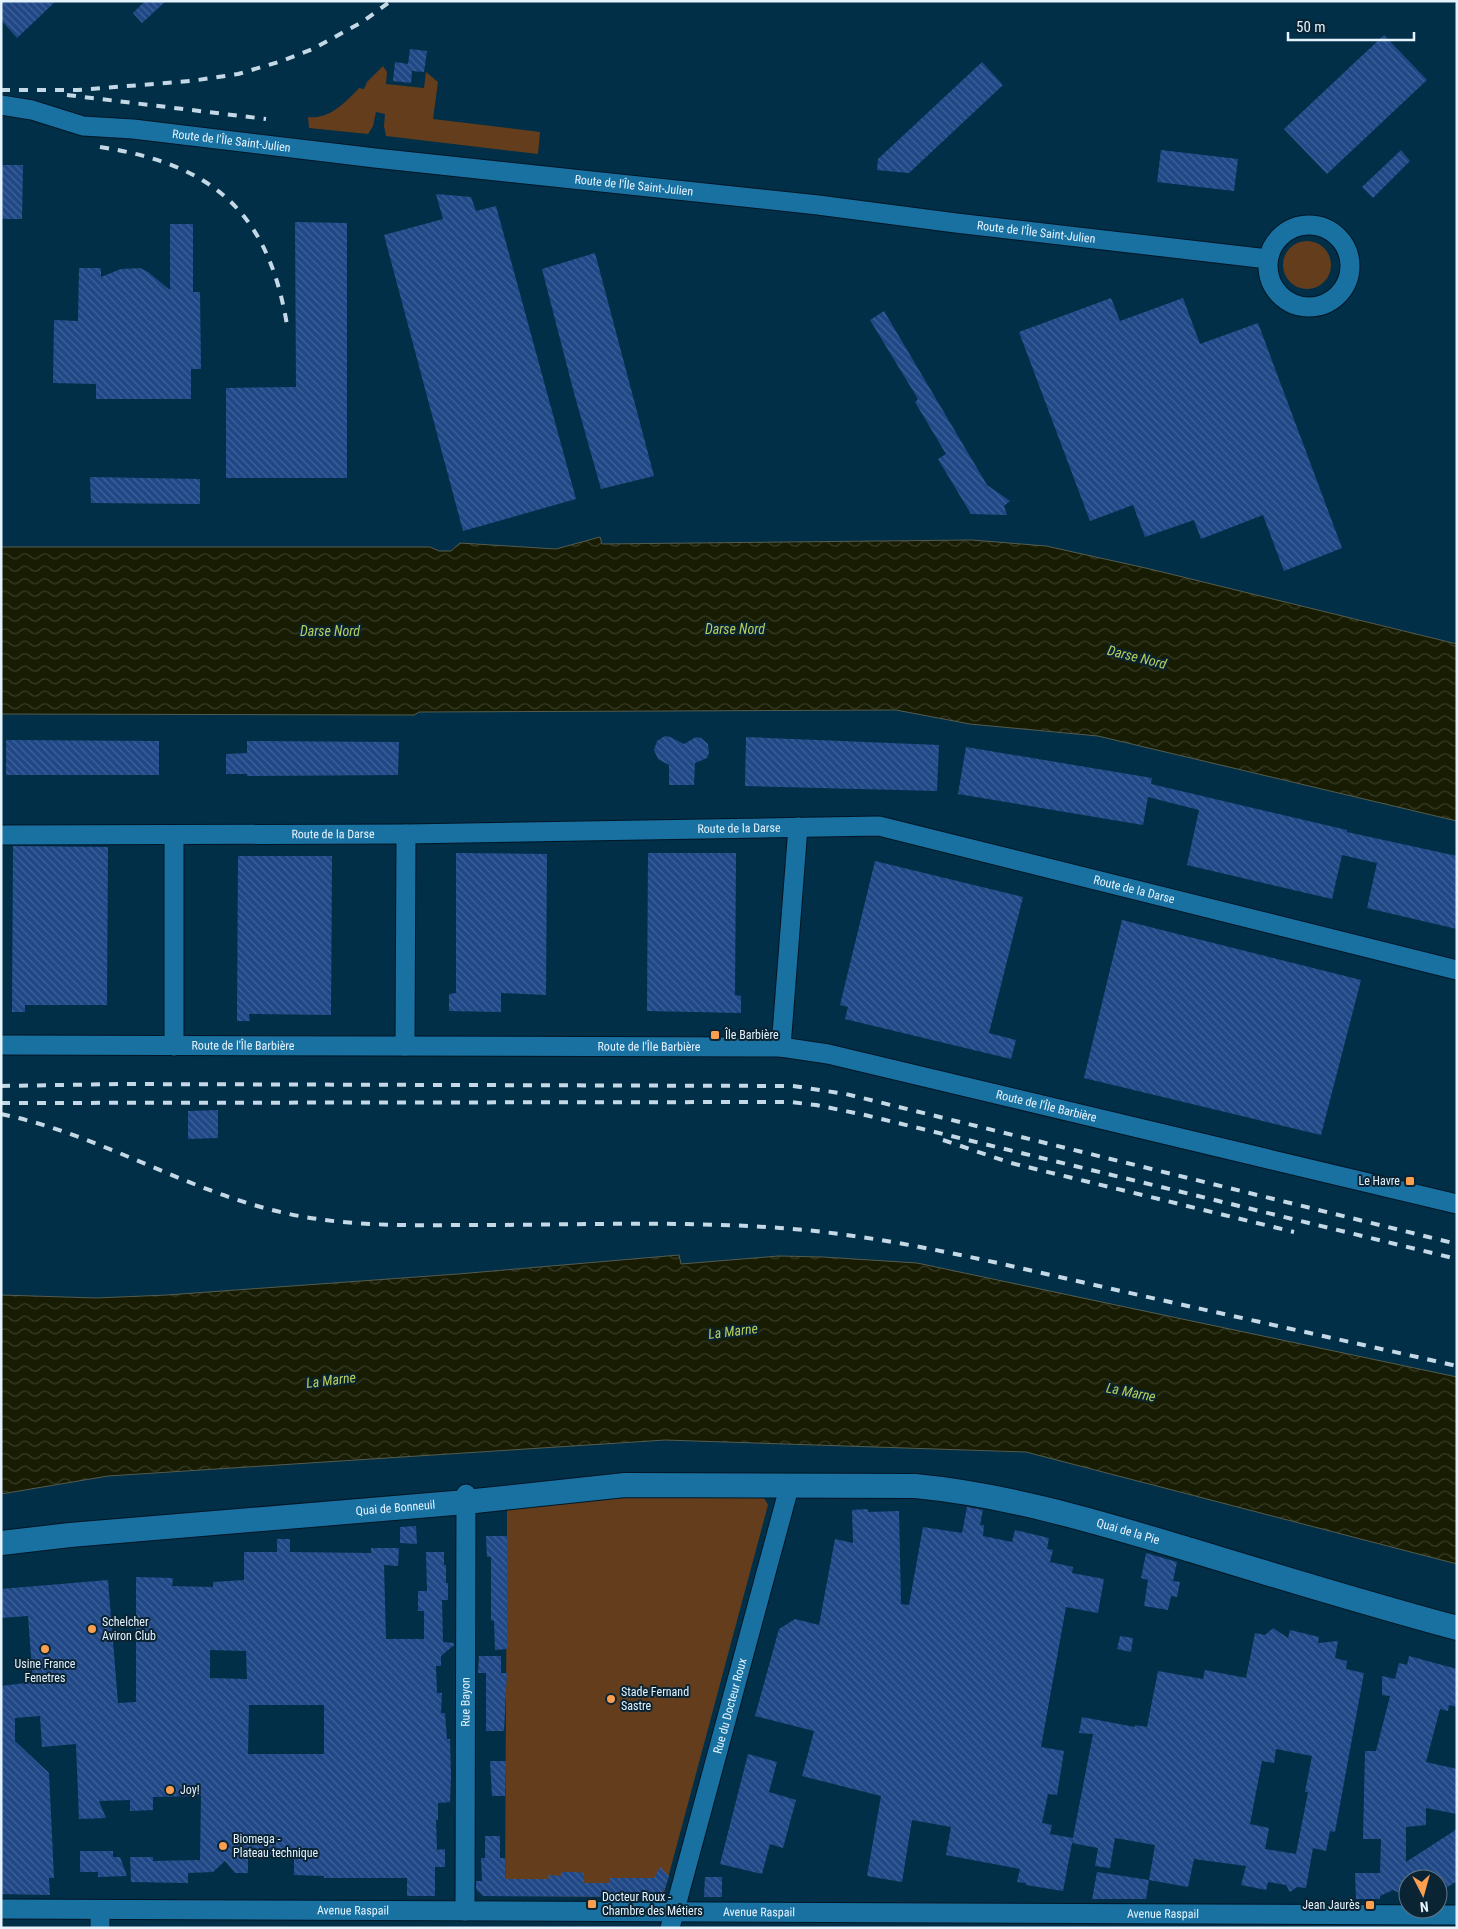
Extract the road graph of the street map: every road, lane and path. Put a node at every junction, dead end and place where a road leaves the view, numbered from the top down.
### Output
1 (1, 105) edge
2 (1268, 259) junction
3 (798, 827) junction
4 (406, 834) junction
5 (1, 835) edge
6 (174, 835) junction
7 (1457, 970) edge
8 (1, 1045) edge
9 (174, 1046) junction
10 (405, 1046) junction
11 (782, 1047) junction
12 (1457, 1204) edge
13 (790, 1484) junction
14 (466, 1498) junction
15 (1, 1543) edge
16 (1457, 1628) edge
17 (1, 1909) edge
18 (465, 1911) junction
19 (1457, 1915) edge
20 (100, 1919) edge
21 (313, 1919) edge
22 (672, 1920) edge

1 - 2 street, Route de l'Île Saint-Julien
2 - 2 street
3 - 4 street, Route de la Darse
3 - 7 street, Route de la Darse
3 - 11 street
4 - 6 street, Route de la Darse
4 - 10 street
5 - 6 street, Route de la Darse
6 - 9 street
8 - 9 street, Route de l'Île Barbière
9 - 10 street, Route de l'Île Barbière
10 - 11 street, Route de l'Île Barbière
11 - 12 street, Route de l'Île Barbière
13 - 14 street, Quai de Bonneuil
13 - 16 street, Quai de la Pie
13 - 22 street, Rue du Docteur Roux
14 - 15 street, Quai de Bonneuil
14 - 18 street, Rue Bayon
17 - 20 street, Avenue Raspail
18 - 21 street, Avenue Raspail
18 - 22 street, Avenue Raspail
19 - 22 street, Avenue Raspail
20 - 21 street, Avenue Raspail

